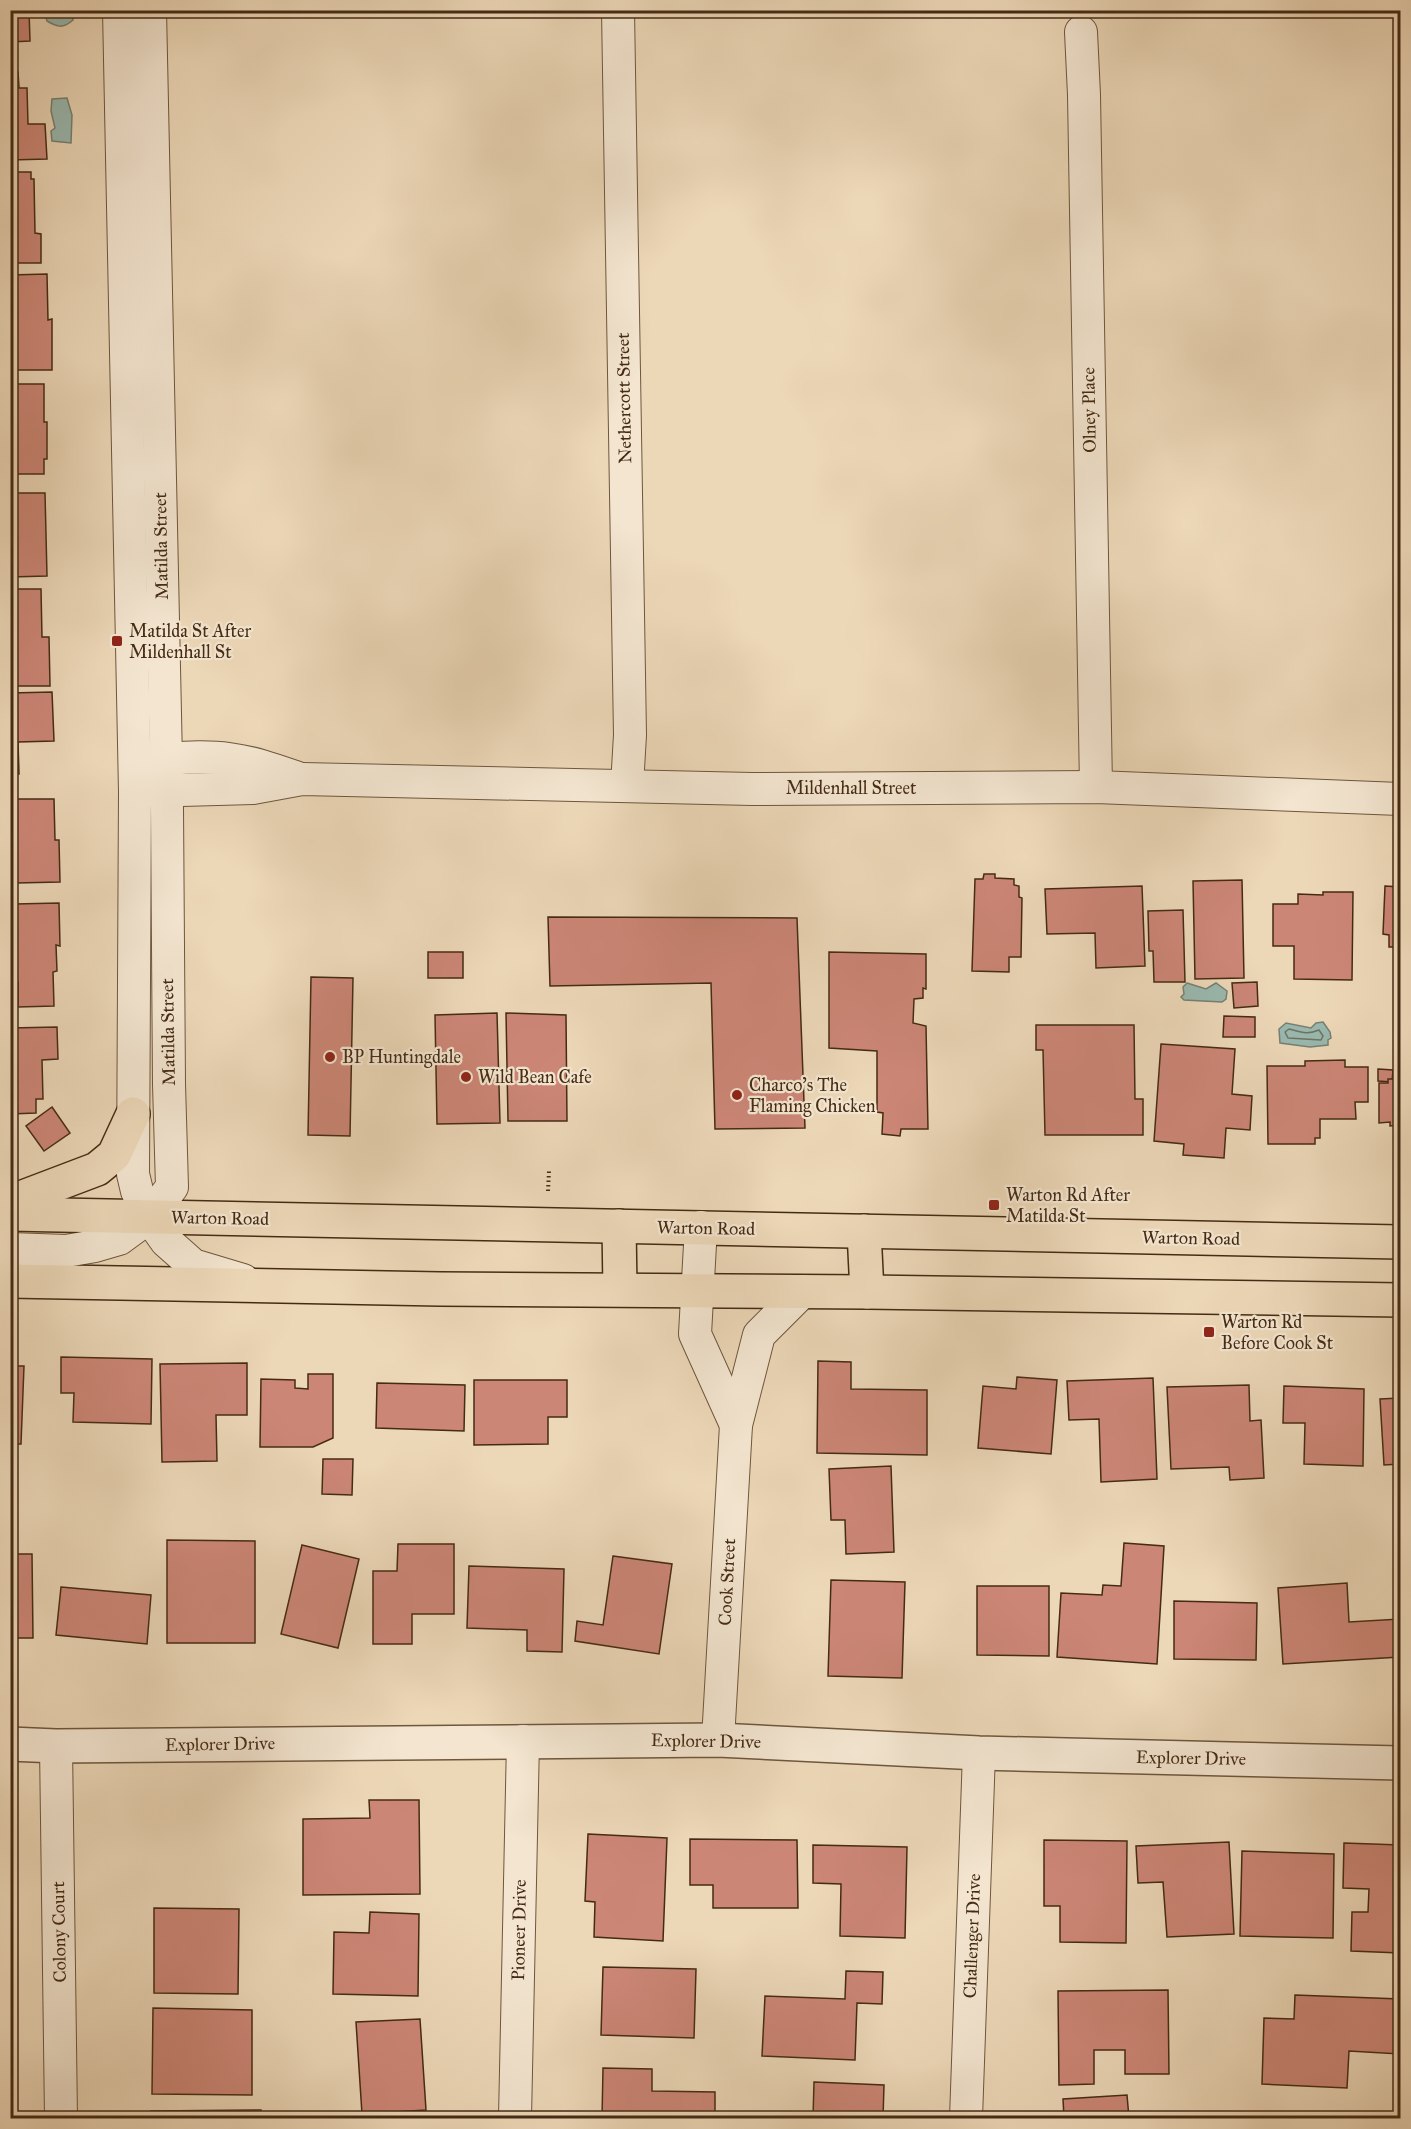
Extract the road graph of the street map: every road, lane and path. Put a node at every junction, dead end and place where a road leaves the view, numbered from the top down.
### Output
1 (118, 10) edge
2 (150, 10) edge
3 (618, 10) edge
4 (1081, 32) dead end
5 (165, 759) junction
6 (134, 761) junction
7 (302, 779) junction
8 (627, 786) junction
9 (1096, 787) junction
10 (167, 790) junction
11 (135, 792) junction
12 (1401, 799) edge
13 (133, 1114) junction
14 (10, 1202) edge
15 (10, 1214) edge
16 (149, 1217) junction
17 (620, 1226) junction
18 (700, 1227) junction
19 (864, 1231) junction
20 (1401, 1242) edge
21 (10, 1249) edge
22 (10, 1281) edge
23 (257, 1285) junction
24 (620, 1289) junction
25 (697, 1291) junction
26 (803, 1291) junction
27 (867, 1292) junction
28 (1401, 1300) edge
29 (736, 1425) junction
30 (718, 1740) junction
31 (523, 1741) junction
32 (10, 1744) edge
33 (56, 1746) junction
34 (979, 1753) junction
35 (1401, 1763) edge
36 (61, 2118) edge
37 (515, 2118) edge
38 (966, 2118) edge

1 - 6 street, Matilda Street
2 - 5 street, Matilda Street
3 - 8 street, Nethercott Street
4 - 9 street, Olney Place
5 - 6 street, Mildenhall Street
5 - 7 street, Mildenhall Street
5 - 10 street, Matilda Street
6 - 11 street, Matilda Street
7 - 8 street, Mildenhall Street
7 - 10 street, Mildenhall Street
8 - 9 street, Mildenhall Street
9 - 12 street, Mildenhall Street
10 - 11 street, Mildenhall Street
10 - 16 street, Matilda Street
11 - 13 street, Matilda Street
13 - 14 main road
13 - 16 street, Matilda Street
15 - 16 main road, Warton Road
16 - 17 main road, Warton Road
16 - 21 street, Matilda Street
16 - 23 street, Matilda Street
17 - 18 main road, Warton Road
17 - 24 main road
18 - 19 main road, Warton Road
18 - 25 street, Cook Street
19 - 20 main road, Warton Road
19 - 27 main road
22 - 23 main road
23 - 24 main road
24 - 25 main road
25 - 26 main road
25 - 29 street, Cook Street
26 - 27 main road
26 - 29 street, Cook Street
27 - 28 main road
29 - 30 street, Cook Street
30 - 31 street, Explorer Drive
30 - 34 street, Explorer Drive
31 - 33 street, Explorer Drive
31 - 37 street, Pioneer Drive
32 - 33 street, Explorer Drive
33 - 36 street, Colony Court
34 - 35 street, Explorer Drive
34 - 38 street, Challenger Drive

